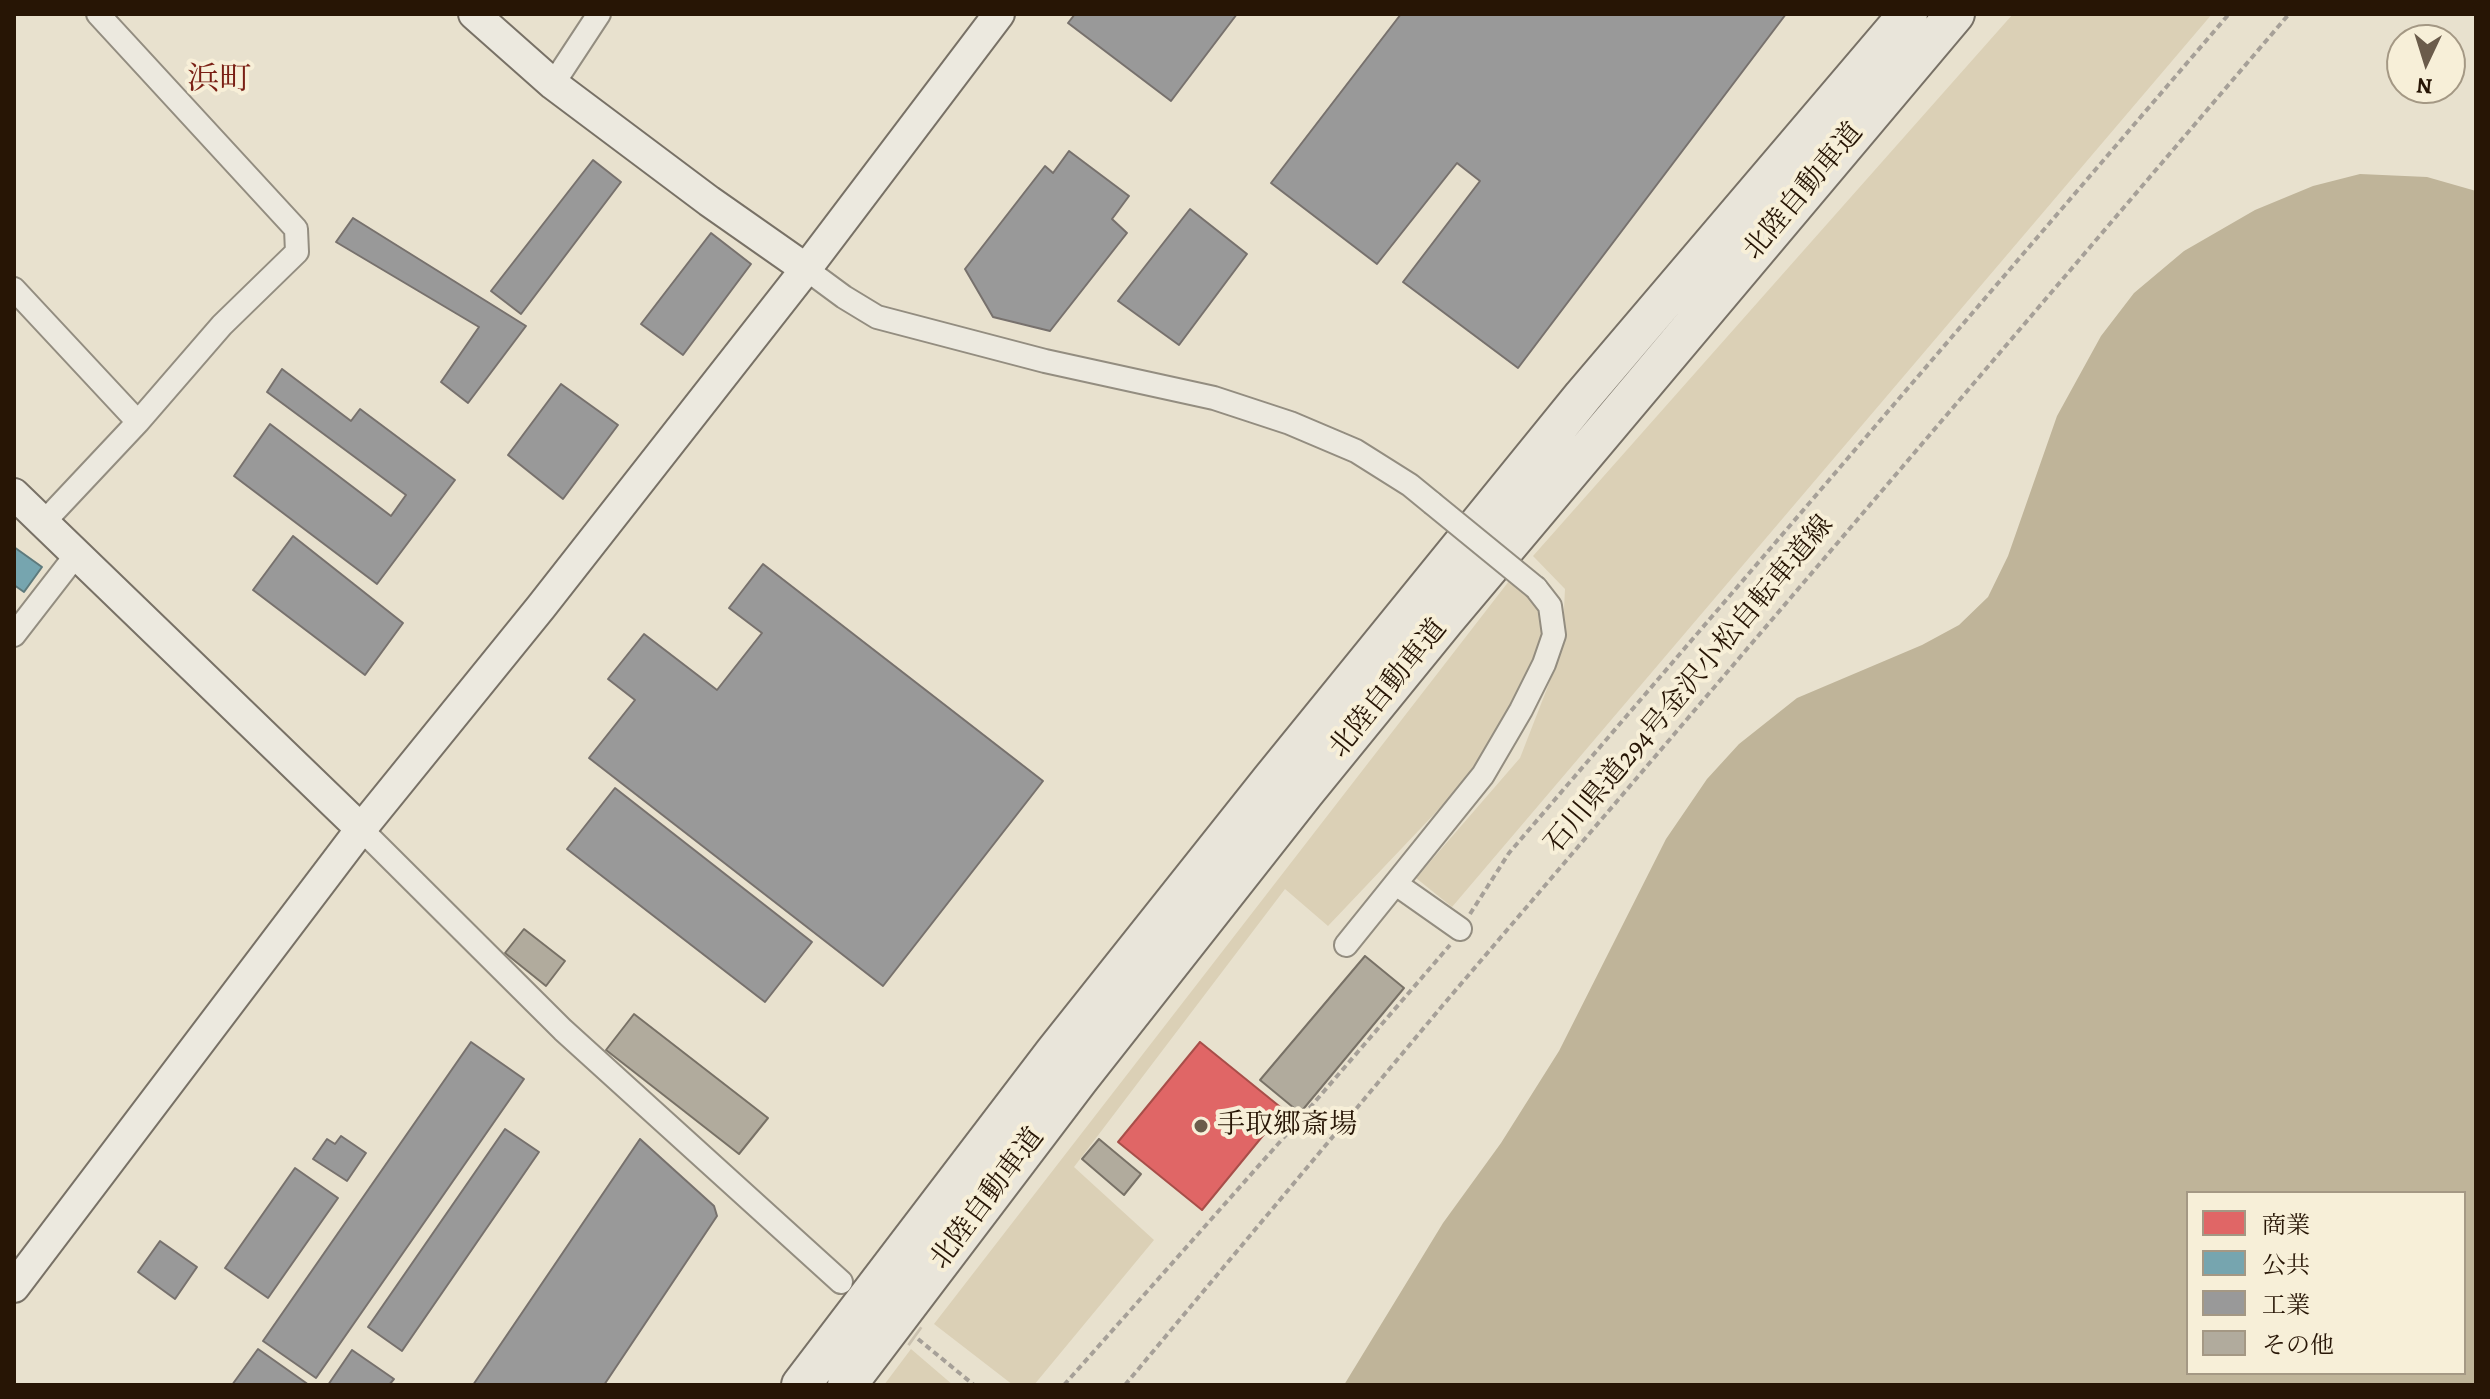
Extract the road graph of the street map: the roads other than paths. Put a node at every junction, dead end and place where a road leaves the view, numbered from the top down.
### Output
1 (98, 14) edge
2 (474, 14) edge
3 (599, 14) edge
4 (999, 14) edge
5 (1908, 14) edge
6 (1955, 14) edge
7 (553, 84) junction
8 (806, 269) junction
9 (14, 289) edge
10 (138, 422) junction
11 (14, 494) edge
12 (44, 522) junction
13 (76, 555) junction
14 (14, 635) edge
15 (361, 829) junction
16 (1396, 884) junction
17 (1460, 929) road end
18 (1346, 945) dead end
19 (841, 1282) dead end
20 (14, 1287) edge
21 (801, 1385) edge
22 (847, 1385) edge

1 - 10 street
2 - 7 street
3 - 7 street
4 - 8 street
5 - 21 highway, 北陸自動車道
6 - 22 highway, 北陸自動車道
7 - 8 street
8 - 15 street
8 - 16 street, bridge
9 - 10 street
10 - 12 street
11 - 12 street
12 - 13 street
13 - 14 street
13 - 15 street
15 - 19 street
15 - 20 street
16 - 17 street
16 - 18 street

